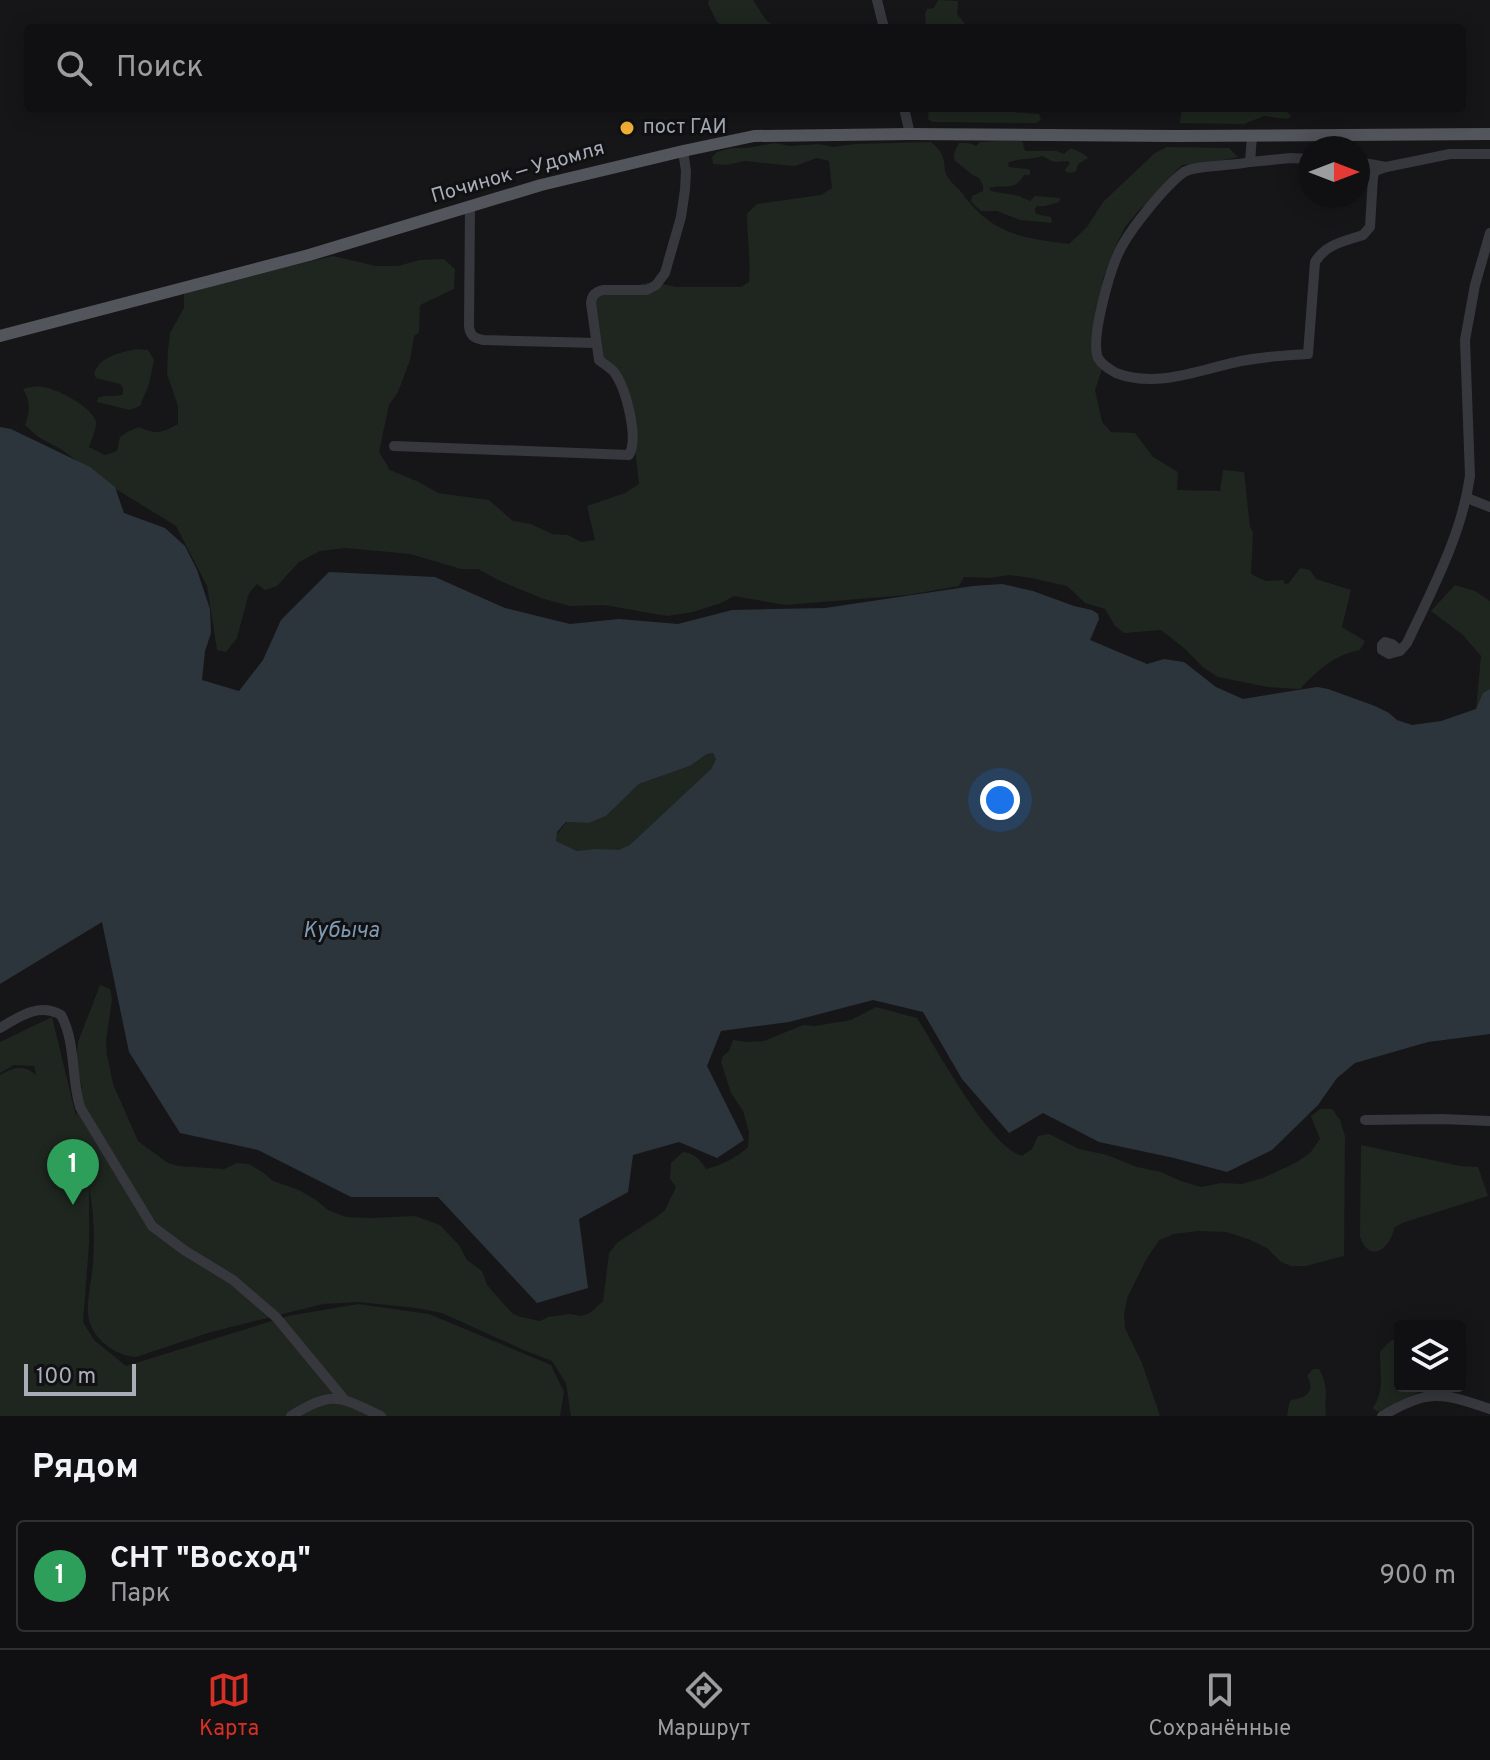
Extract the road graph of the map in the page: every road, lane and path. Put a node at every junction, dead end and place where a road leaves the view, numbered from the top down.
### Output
1 (877, 0) edge
2 (883, 24) edge
3 (905, 112) edge
4 (910, 134) junction
5 (1490, 134) edge
6 (1252, 136) junction
7 (683, 151) junction
8 (1490, 154) edge
9 (1298, 158) edge
10 (1250, 162) junction
11 (1370, 164) edge
12 (1386, 167) junction
13 (470, 206) junction
14 (1490, 233) edge
15 (0, 336) edge
16 (596, 343) junction
17 (394, 446) dead end
18 (1467, 498) junction
19 (1490, 507) edge
20 (1400, 651) dead end
21 (0, 1028) edge
22 (1365, 1120) dead end
23 (1490, 1121) edge
24 (343, 1398) junction
25 (1490, 1409) edge
26 (291, 1416) edge
27 (381, 1416) edge
28 (1382, 1416) edge

1 - 2 street
3 - 4 street
4 - 6 main road, Починок — Удомля
4 - 7 main road, Починок — Удомля
5 - 6 main road, Починок — Удомля
6 - 10 street
7 - 13 main road, Починок — Удомля
7 - 16 street
8 - 12 street
9 - 10 street
10 - 12 street
11 - 12 street
13 - 15 main road, Починок — Удомля
13 - 16 street
14 - 18 street
16 - 17 street
18 - 19 street
18 - 20 street
21 - 24 street
22 - 23 street
24 - 26 street
24 - 27 street
25 - 28 street

